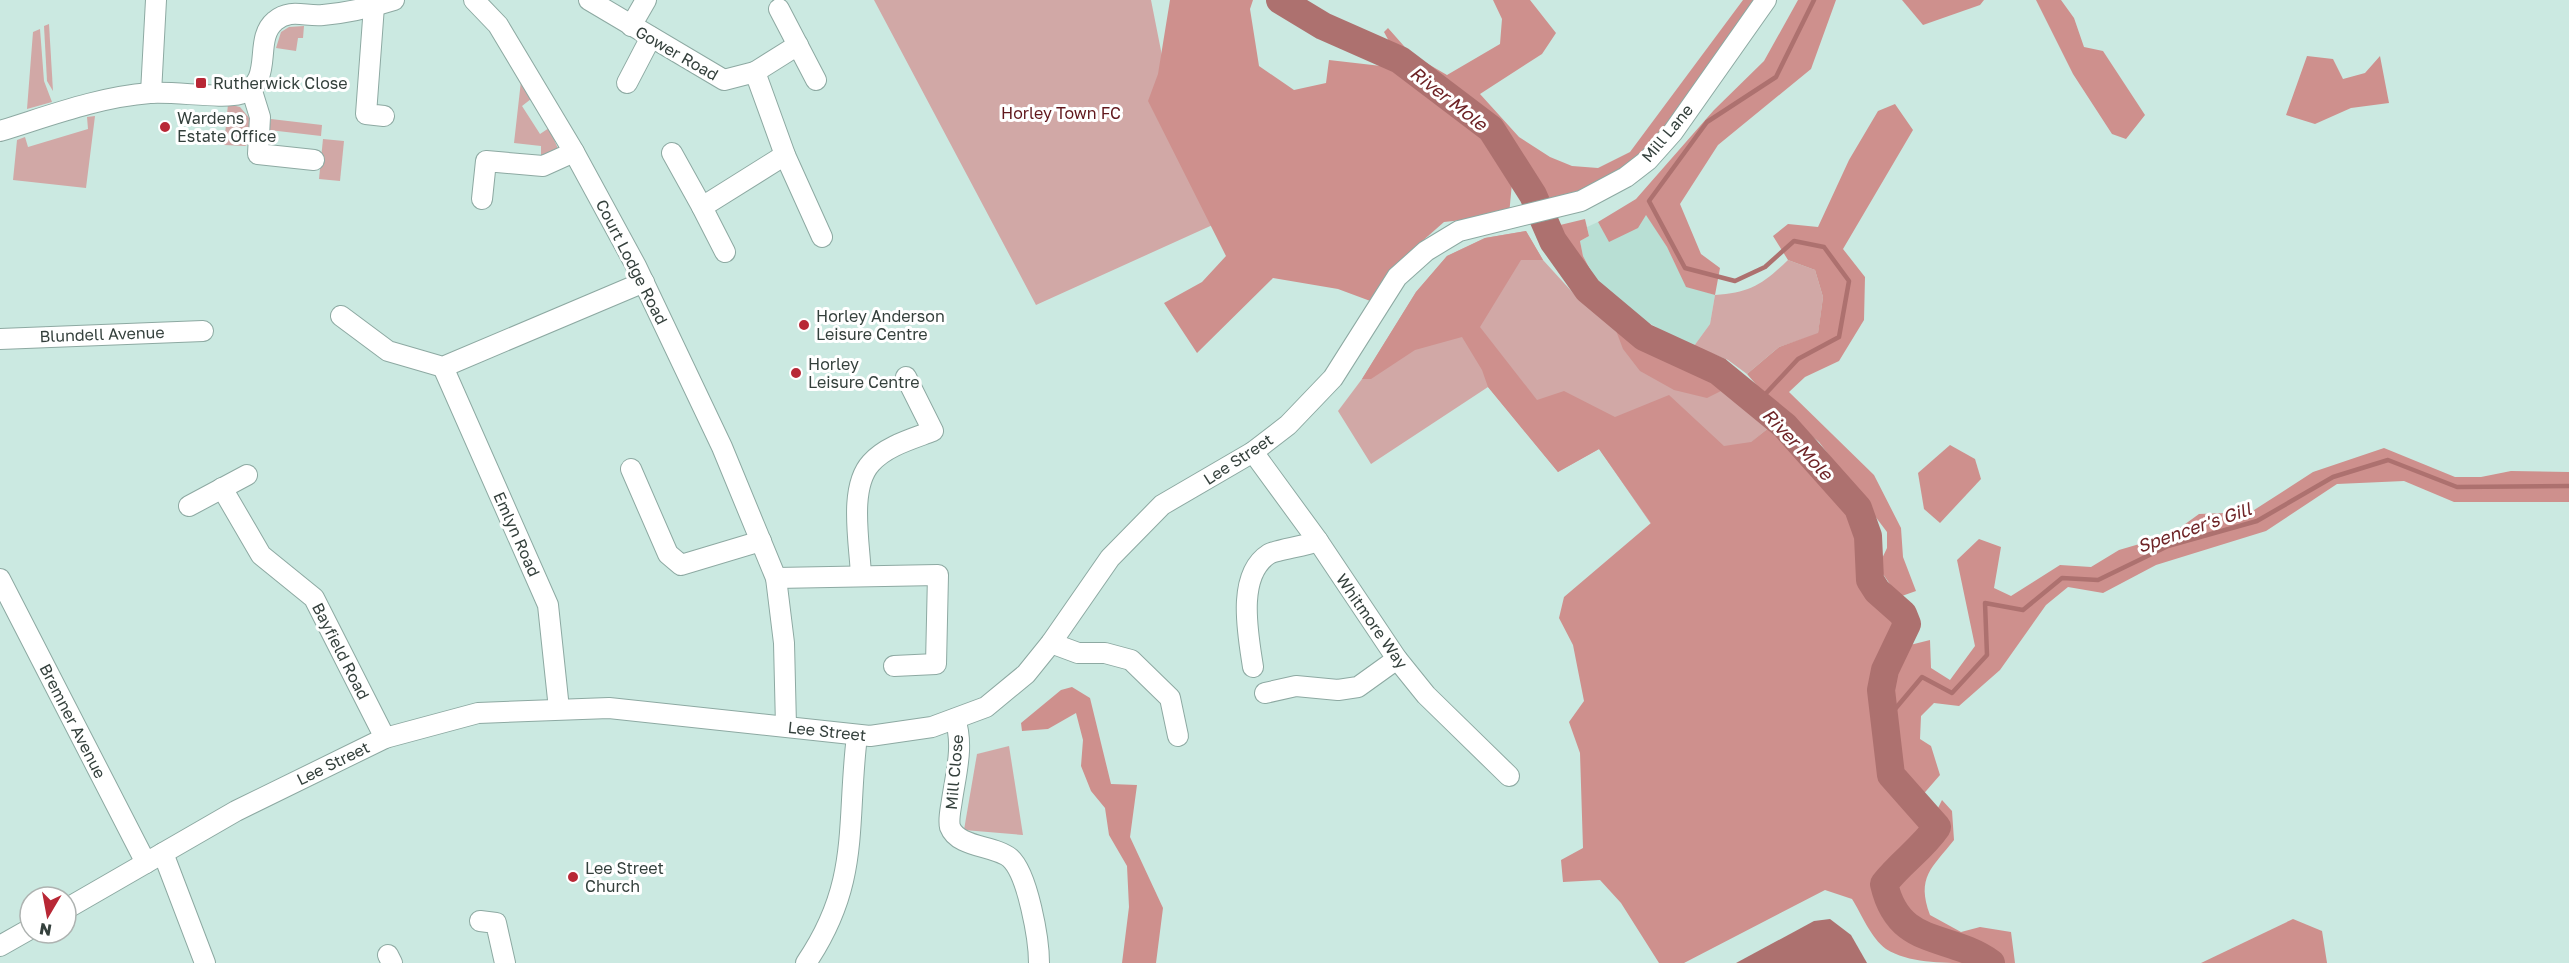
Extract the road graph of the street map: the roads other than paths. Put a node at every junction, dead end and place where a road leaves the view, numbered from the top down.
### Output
1 (156, 0) edge
2 (394, 0) edge
3 (474, 0) edge
4 (589, 0) edge
5 (646, 0) edge
6 (1766, 0) edge
7 (374, 6) junction
8 (779, 9) dead end
9 (631, 26) junction
10 (651, 37) junction
11 (798, 45) junction
12 (755, 72) junction
13 (816, 80) dead end
14 (627, 82) dead end
15 (251, 88) junction
16 (151, 93) junction
17 (384, 116) dead end
18 (0, 131) edge
19 (574, 152) junction
20 (672, 153) dead end
21 (785, 155) junction
22 (314, 160) dead end
23 (482, 199) dead end
24 (702, 207) junction
25 (1459, 231) joint
26 (822, 237) dead end
27 (725, 252) dead end
28 (644, 282) junction
29 (341, 316) dead end
30 (203, 331) dead end
31 (0, 339) edge
32 (443, 367) junction
33 (906, 377) dead end
34 (1253, 452) junction
35 (632, 469) dead end
36 (248, 475) dead end
37 (222, 488) junction
38 (189, 506) dead end
39 (761, 541) junction
40 (1318, 541) junction
41 (861, 576) junction
42 (776, 578) junction
43 (0, 579) edge
44 (1051, 643) junction
45 (1397, 659) junction
46 (894, 666) dead end
47 (1253, 667) dead end
48 (1265, 693) dead end
49 (559, 710) junction
50 (955, 718) junction
51 (786, 726) junction
52 (857, 736) junction
53 (1178, 736) dead end
54 (386, 738) junction
55 (1509, 776) dead end
56 (154, 858) junction
57 (78, 902) edge
58 (494, 919) dead end
59 (18, 936) edge
60 (0, 946) edge
61 (205, 963) edge
62 (505, 963) edge
63 (806, 963) edge
64 (1039, 963) edge

1 - 16 street
2 - 7 street
3 - 19 street, Court Lodge Road
4 - 9 street, Gower Road
5 - 9 street
6 - 25 street, Mill Lane
7 - 15 street
7 - 17 street
8 - 11 street
9 - 10 street, Gower Road
10 - 12 street, Gower Road
10 - 14 street
11 - 12 street, Gower Road
11 - 13 street
12 - 21 street
15 - 16 street
15 - 22 street
16 - 18 street
19 - 23 street
19 - 28 street, Court Lodge Road
20 - 24 street
21 - 24 street
21 - 26 street
24 - 27 street
25 - 34 street, Lee Street
28 - 32 street
28 - 39 street, Court Lodge Road
29 - 32 street
30 - 31 street, Blundell Avenue
32 - 49 street, Emlyn Road
33 - 41 street
34 - 40 street, Whitmore Way
34 - 44 street, Lee Street
35 - 39 street
36 - 37 street
37 - 38 street
37 - 54 street, Bayfield Road
39 - 42 street, Court Lodge Road
40 - 45 street, Whitmore Way
40 - 47 street
41 - 42 street
41 - 46 street
42 - 51 street, Court Lodge Road
43 - 56 street, Bremner Avenue
44 - 50 street, Lee Street
44 - 53 street
45 - 48 street
45 - 55 street, Whitmore Way
49 - 51 street, Lee Street
49 - 54 street, Lee Street
50 - 52 street, Lee Street
50 - 64 street, Mill Close
51 - 52 street, Lee Street
52 - 63 street
54 - 56 street, Lee Street
56 - 57 street, Lee Street
56 - 61 street, Bremner Avenue
58 - 62 street
59 - 60 street

